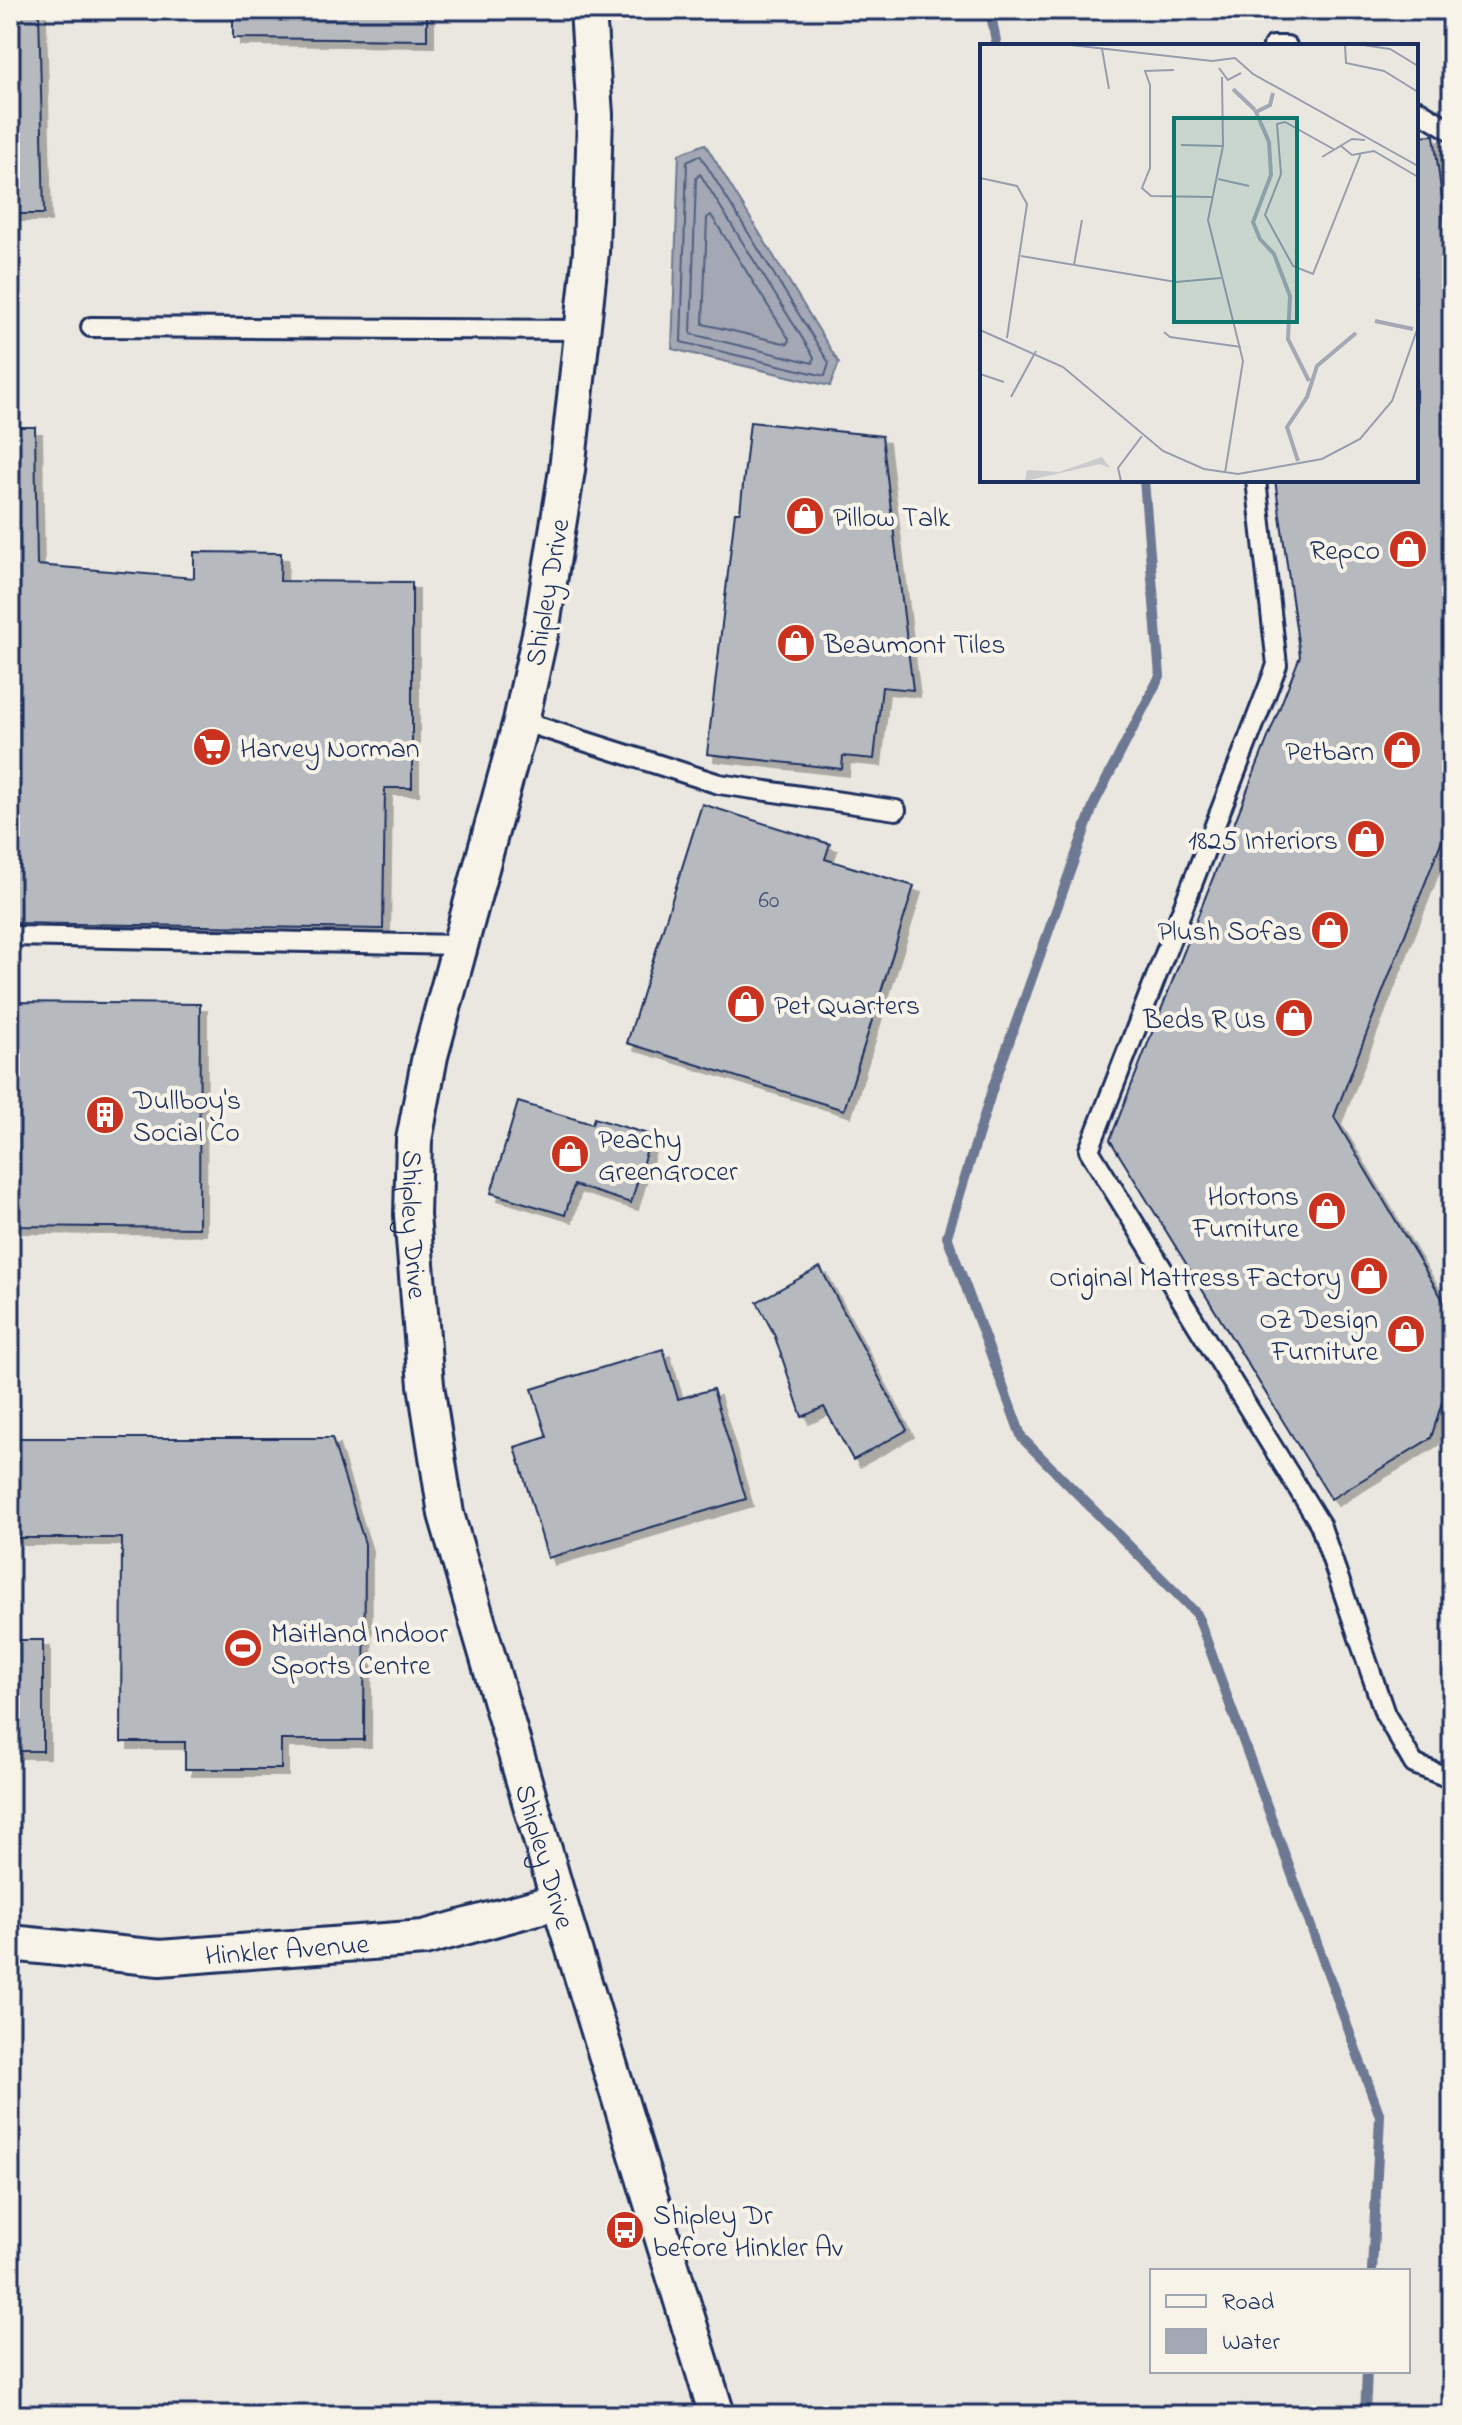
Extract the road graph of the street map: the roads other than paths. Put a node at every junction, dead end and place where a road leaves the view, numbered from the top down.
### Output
1 (588, 10) edge
2 (1418, 110) edge
3 (1452, 131) edge
4 (91, 327) dead end
5 (584, 330) junction
6 (1256, 482) edge
7 (521, 721) junction
8 (896, 810) dead end
9 (10, 936) edge
10 (460, 945) junction
11 (1452, 1779) edge
12 (559, 1901) junction
13 (10, 1943) edge
14 (717, 2415) edge

1 - 5 street, Shipley Drive
2 - 3 lane
4 - 5 lane
5 - 7 street, Shipley Drive
6 - 11 lane
7 - 8 lane
7 - 10 street, Shipley Drive
9 - 10 lane
10 - 12 street, Shipley Drive
12 - 13 street, Hinkler Avenue
12 - 14 street, Shipley Drive

